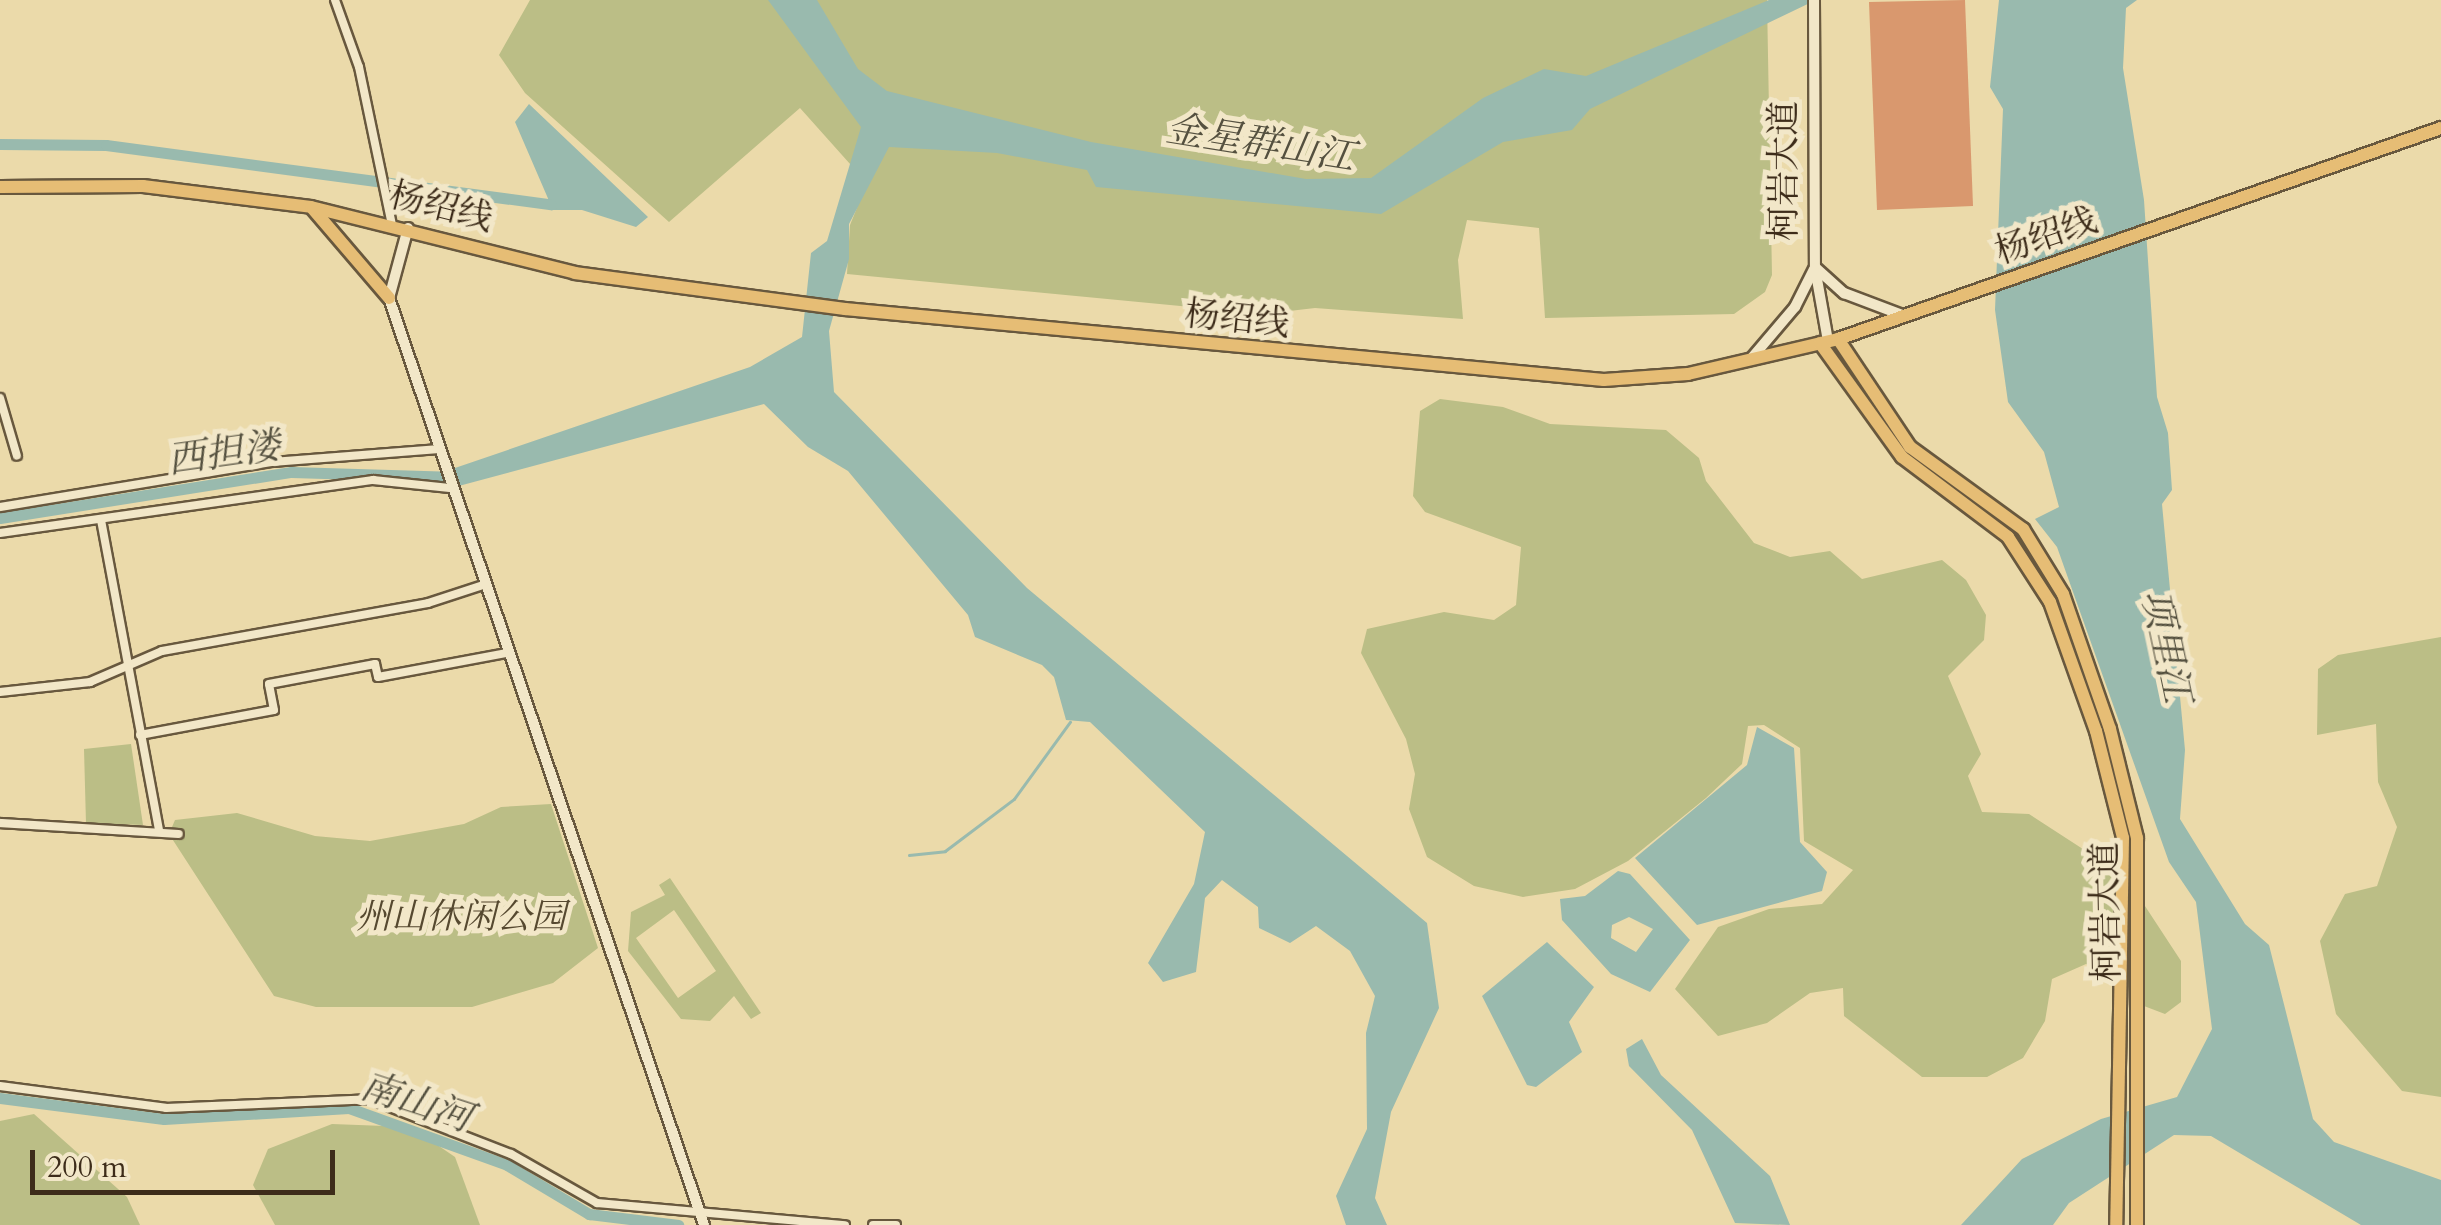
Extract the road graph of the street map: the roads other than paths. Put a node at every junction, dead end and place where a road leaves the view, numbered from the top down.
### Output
1 (335, 0) edge
2 (1814, 0) edge
3 (2441, 128) edge
4 (0, 187) edge
5 (311, 207) junction
6 (392, 225) junction
7 (408, 228) junction
8 (1815, 268) junction
9 (389, 298) junction
10 (1907, 316) junction
11 (1829, 341) junction
12 (1749, 361) junction
13 (0, 398) edge
14 (438, 449) junction
15 (16, 456) dead end
16 (450, 488) junction
17 (0, 507) edge
18 (101, 520) junction
19 (0, 533) edge
20 (483, 585) junction
21 (506, 653) junction
22 (127, 670) junction
23 (0, 692) edge
24 (140, 736) junction
25 (0, 824) edge
26 (159, 831) junction
27 (179, 834) dead end
28 (0, 1086) edge
29 (699, 1212) junction
30 (704, 1225) edge
31 (846, 1225) edge
32 (873, 1225) edge
33 (896, 1225) edge
34 (2116, 1225) edge
35 (2136, 1225) edge

1 - 6 street
2 - 8 street, 柯岩大道
3 - 10 main road, 杨绍线
4 - 5 main road, 杨绍线
5 - 6 main road, 杨绍线
5 - 9 main road
6 - 7 main road, 杨绍线
7 - 9 street
7 - 12 main road, 杨绍线
8 - 10 street
8 - 11 street, 柯岩大道
8 - 12 street
9 - 14 street
10 - 11 main road, 杨绍线
11 - 12 main road, 杨绍线
11 - 34 main road, 柯岩大道
11 - 35 main road, 柯岩大道
13 - 15 street
14 - 16 street
14 - 17 street
16 - 18 street
16 - 20 street
18 - 19 street
18 - 22 street
20 - 21 street
20 - 22 street
21 - 24 street
21 - 29 street
22 - 23 street
22 - 24 street
24 - 26 street
25 - 26 street
26 - 27 street
28 - 29 street
29 - 30 street
29 - 31 street
32 - 33 street

